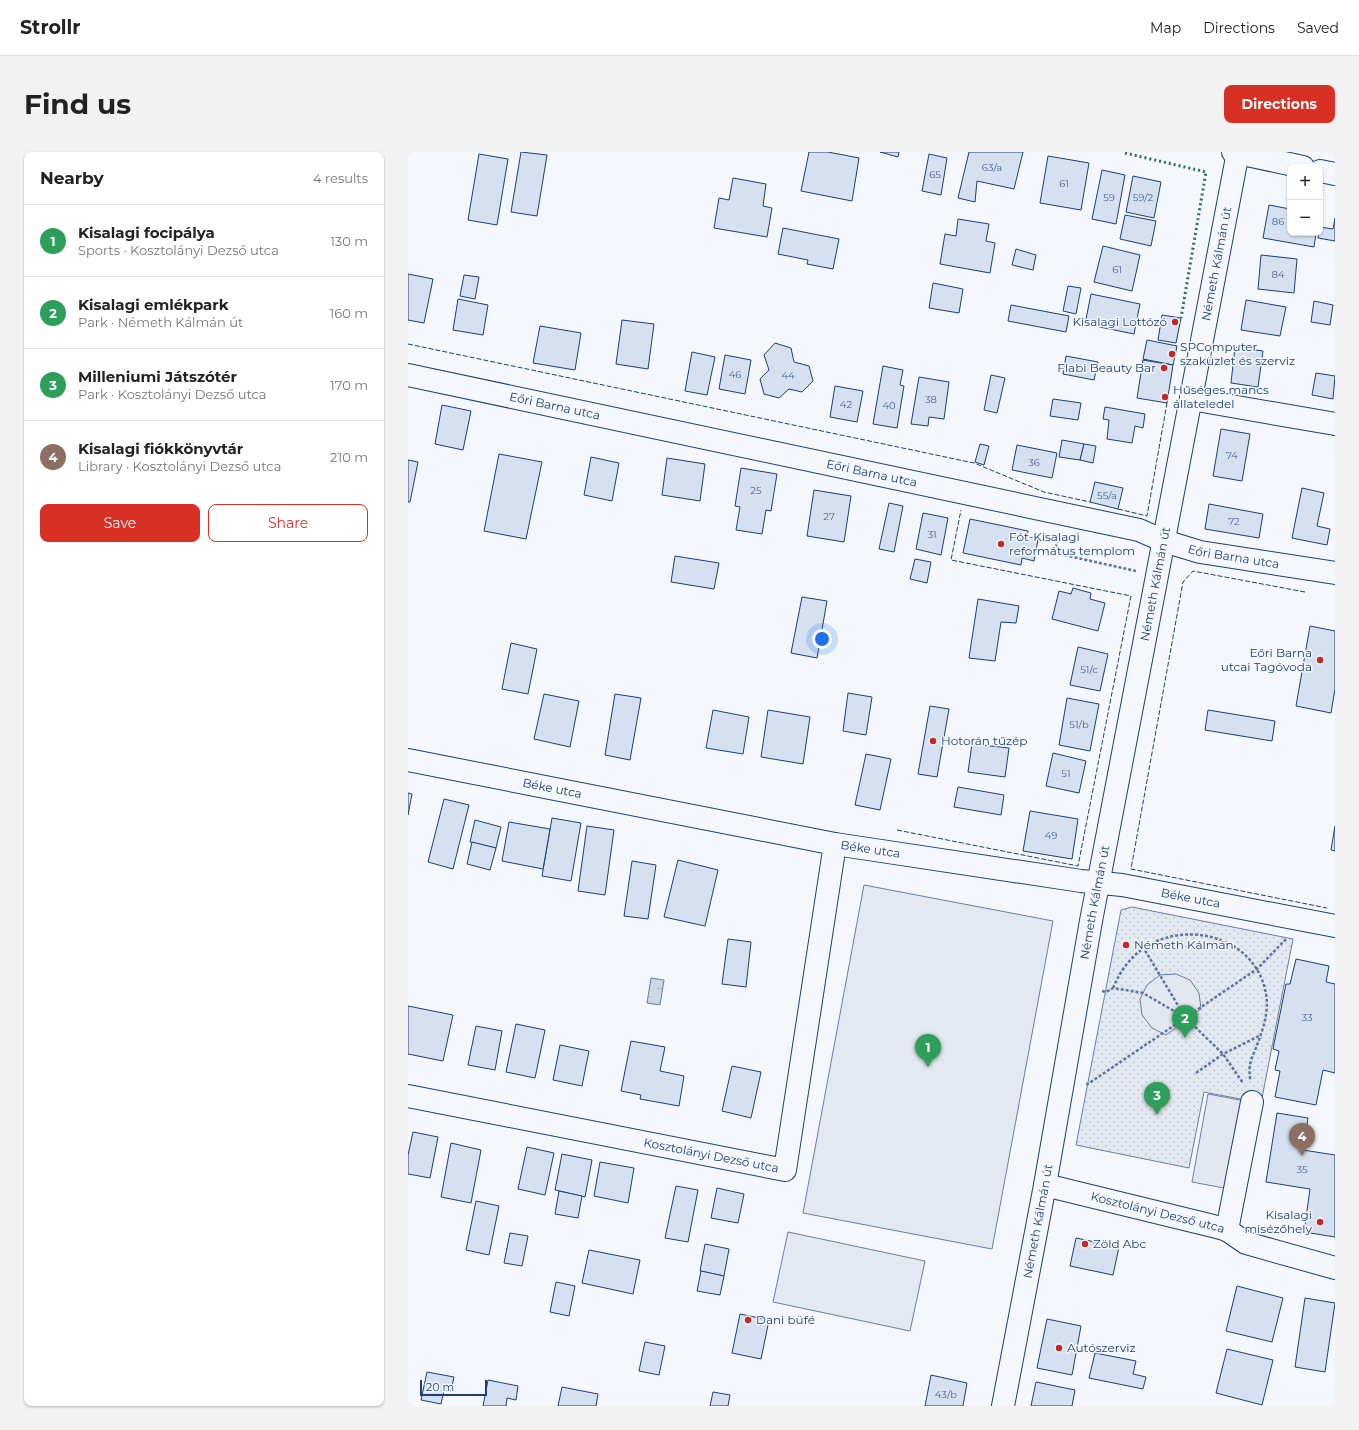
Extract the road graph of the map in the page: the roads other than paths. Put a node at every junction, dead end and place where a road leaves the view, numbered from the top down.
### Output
1 (1236, 152) edge
2 (1290, 164) edge
3 (1323, 172) edge
4 (1335, 174) edge
5 (408, 375) edge
6 (1191, 399) junction
7 (1335, 424) edge
8 (1164, 541) junction
9 (1335, 572) edge
10 (408, 760) edge
11 (835, 844) junction
12 (1098, 883) junction
13 (1335, 926) edge
14 (408, 1096) edge
15 (1251, 1098) road end
16 (1045, 1185) junction
17 (1226, 1230) junction
18 (1335, 1268) edge
19 (1003, 1406) edge

1 - 2 street
1 - 6 street, Németh Kálmán út
3 - 4 street
5 - 8 street, Eőri Barna utca
6 - 7 street
6 - 8 street, Németh Kálmán út
8 - 9 street, Eőri Barna utca
8 - 12 street, Németh Kálmán út
10 - 11 street, Béke utca
11 - 12 street, Béke utca
11 - 14 street, Kosztolányi Dezső utca
12 - 13 street, Béke utca
12 - 16 street, Németh Kálmán út
15 - 17 street
16 - 17 street, Kosztolányi Dezső utca
16 - 19 street, Németh Kálmán út
17 - 18 street, Kosztolányi Dezső utca

